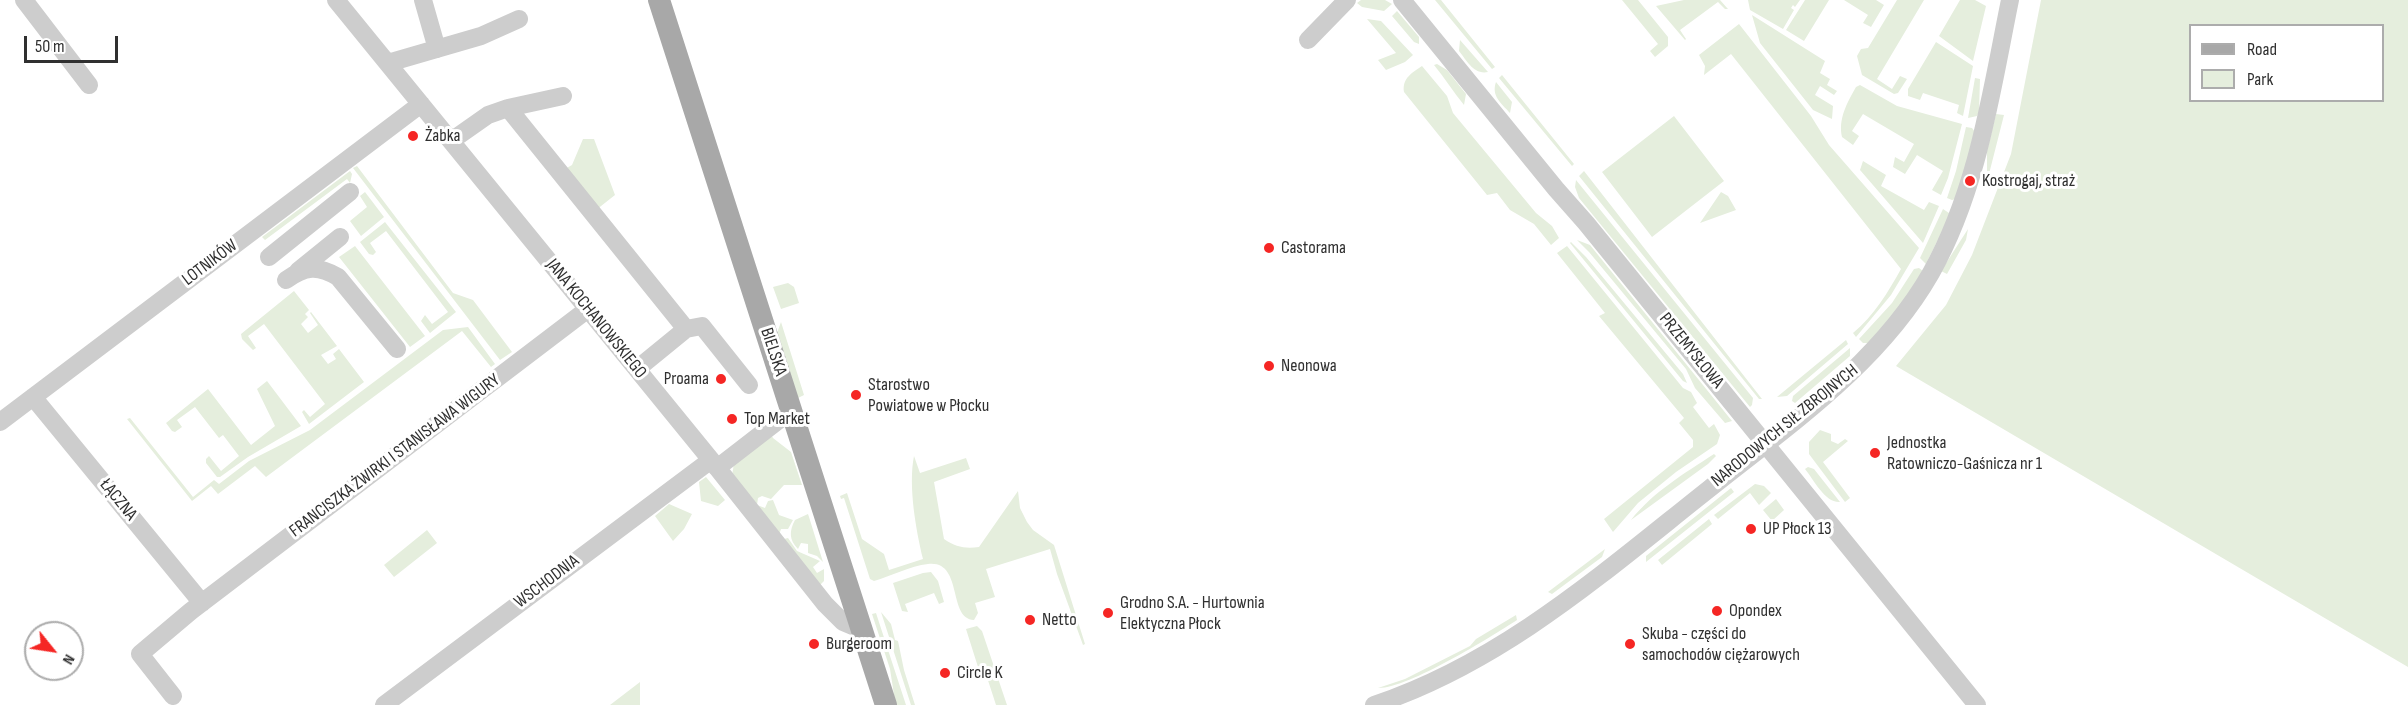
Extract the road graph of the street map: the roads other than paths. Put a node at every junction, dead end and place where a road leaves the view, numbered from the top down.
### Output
1 (24, 0) edge
2 (336, 0) edge
3 (423, 0) edge
4 (660, 0) edge
5 (1347, 0) edge
6 (1402, 0) edge
7 (2010, 0) edge
8 (519, 19) dead end
9 (1308, 40) dead end
10 (437, 49) junction
11 (388, 63) junction
12 (89, 85) dead end
13 (563, 96) dead end
14 (422, 104) junction
15 (508, 108) junction
16 (451, 141) junction
17 (350, 192) dead end
18 (339, 237) dead end
19 (269, 257) dead end
20 (588, 309) junction
21 (686, 329) junction
22 (397, 349) dead end
23 (637, 369) junction
24 (749, 385) dead end
25 (33, 397) junction
26 (792, 410) junction
27 (0, 422) edge
28 (1766, 444) junction
29 (714, 464) junction
30 (852, 598) junction
31 (202, 603) junction
32 (825, 604) junction
33 (862, 630) junction
34 (173, 696) dead end
35 (384, 705) edge
36 (886, 705) edge
37 (1374, 705) edge
38 (1977, 705) edge

1 - 12 street
2 - 11 street, JANA KOCHANOWSKIEGO
3 - 10 street
4 - 26 main road, BIELSKA
5 - 9 street
6 - 28 street, PRZEMYSŁOWA
7 - 28 street, NARODOWYCH SIŁ ZBROJNYCH
8 - 10 street
10 - 11 street
11 - 14 street, JANA KOCHANOWSKIEGO
13 - 15 street
14 - 16 street, JANA KOCHANOWSKIEGO
14 - 25 street, LOTNIKÓW
15 - 16 street
15 - 21 street
16 - 20 street, JANA KOCHANOWSKIEGO
17 - 19 street
18 - 22 street
20 - 23 street, JANA KOCHANOWSKIEGO
20 - 31 street, FRANCISZKA ŻWIRKI I STANISŁAWA WIGURY
21 - 23 street
21 - 24 street
23 - 29 street, JANA KOCHANOWSKIEGO
25 - 27 street, LOTNIKÓW
25 - 31 street, ŁĄCZNA
26 - 29 street, WSCHODNIA
26 - 30 main road, BIELSKA
28 - 37 street, NARODOWYCH SIŁ ZBROJNYCH
28 - 38 street, PRZEMYSŁOWA
29 - 32 street, JANA KOCHANOWSKIEGO
29 - 35 street, WSCHODNIA
30 - 32 street
30 - 33 main road, BIELSKA
31 - 34 street, FRANCISZKA ŻWIRKI I STANISŁAWA WIGURY
32 - 33 street, JANA KOCHANOWSKIEGO
33 - 36 main road, BIELSKA

